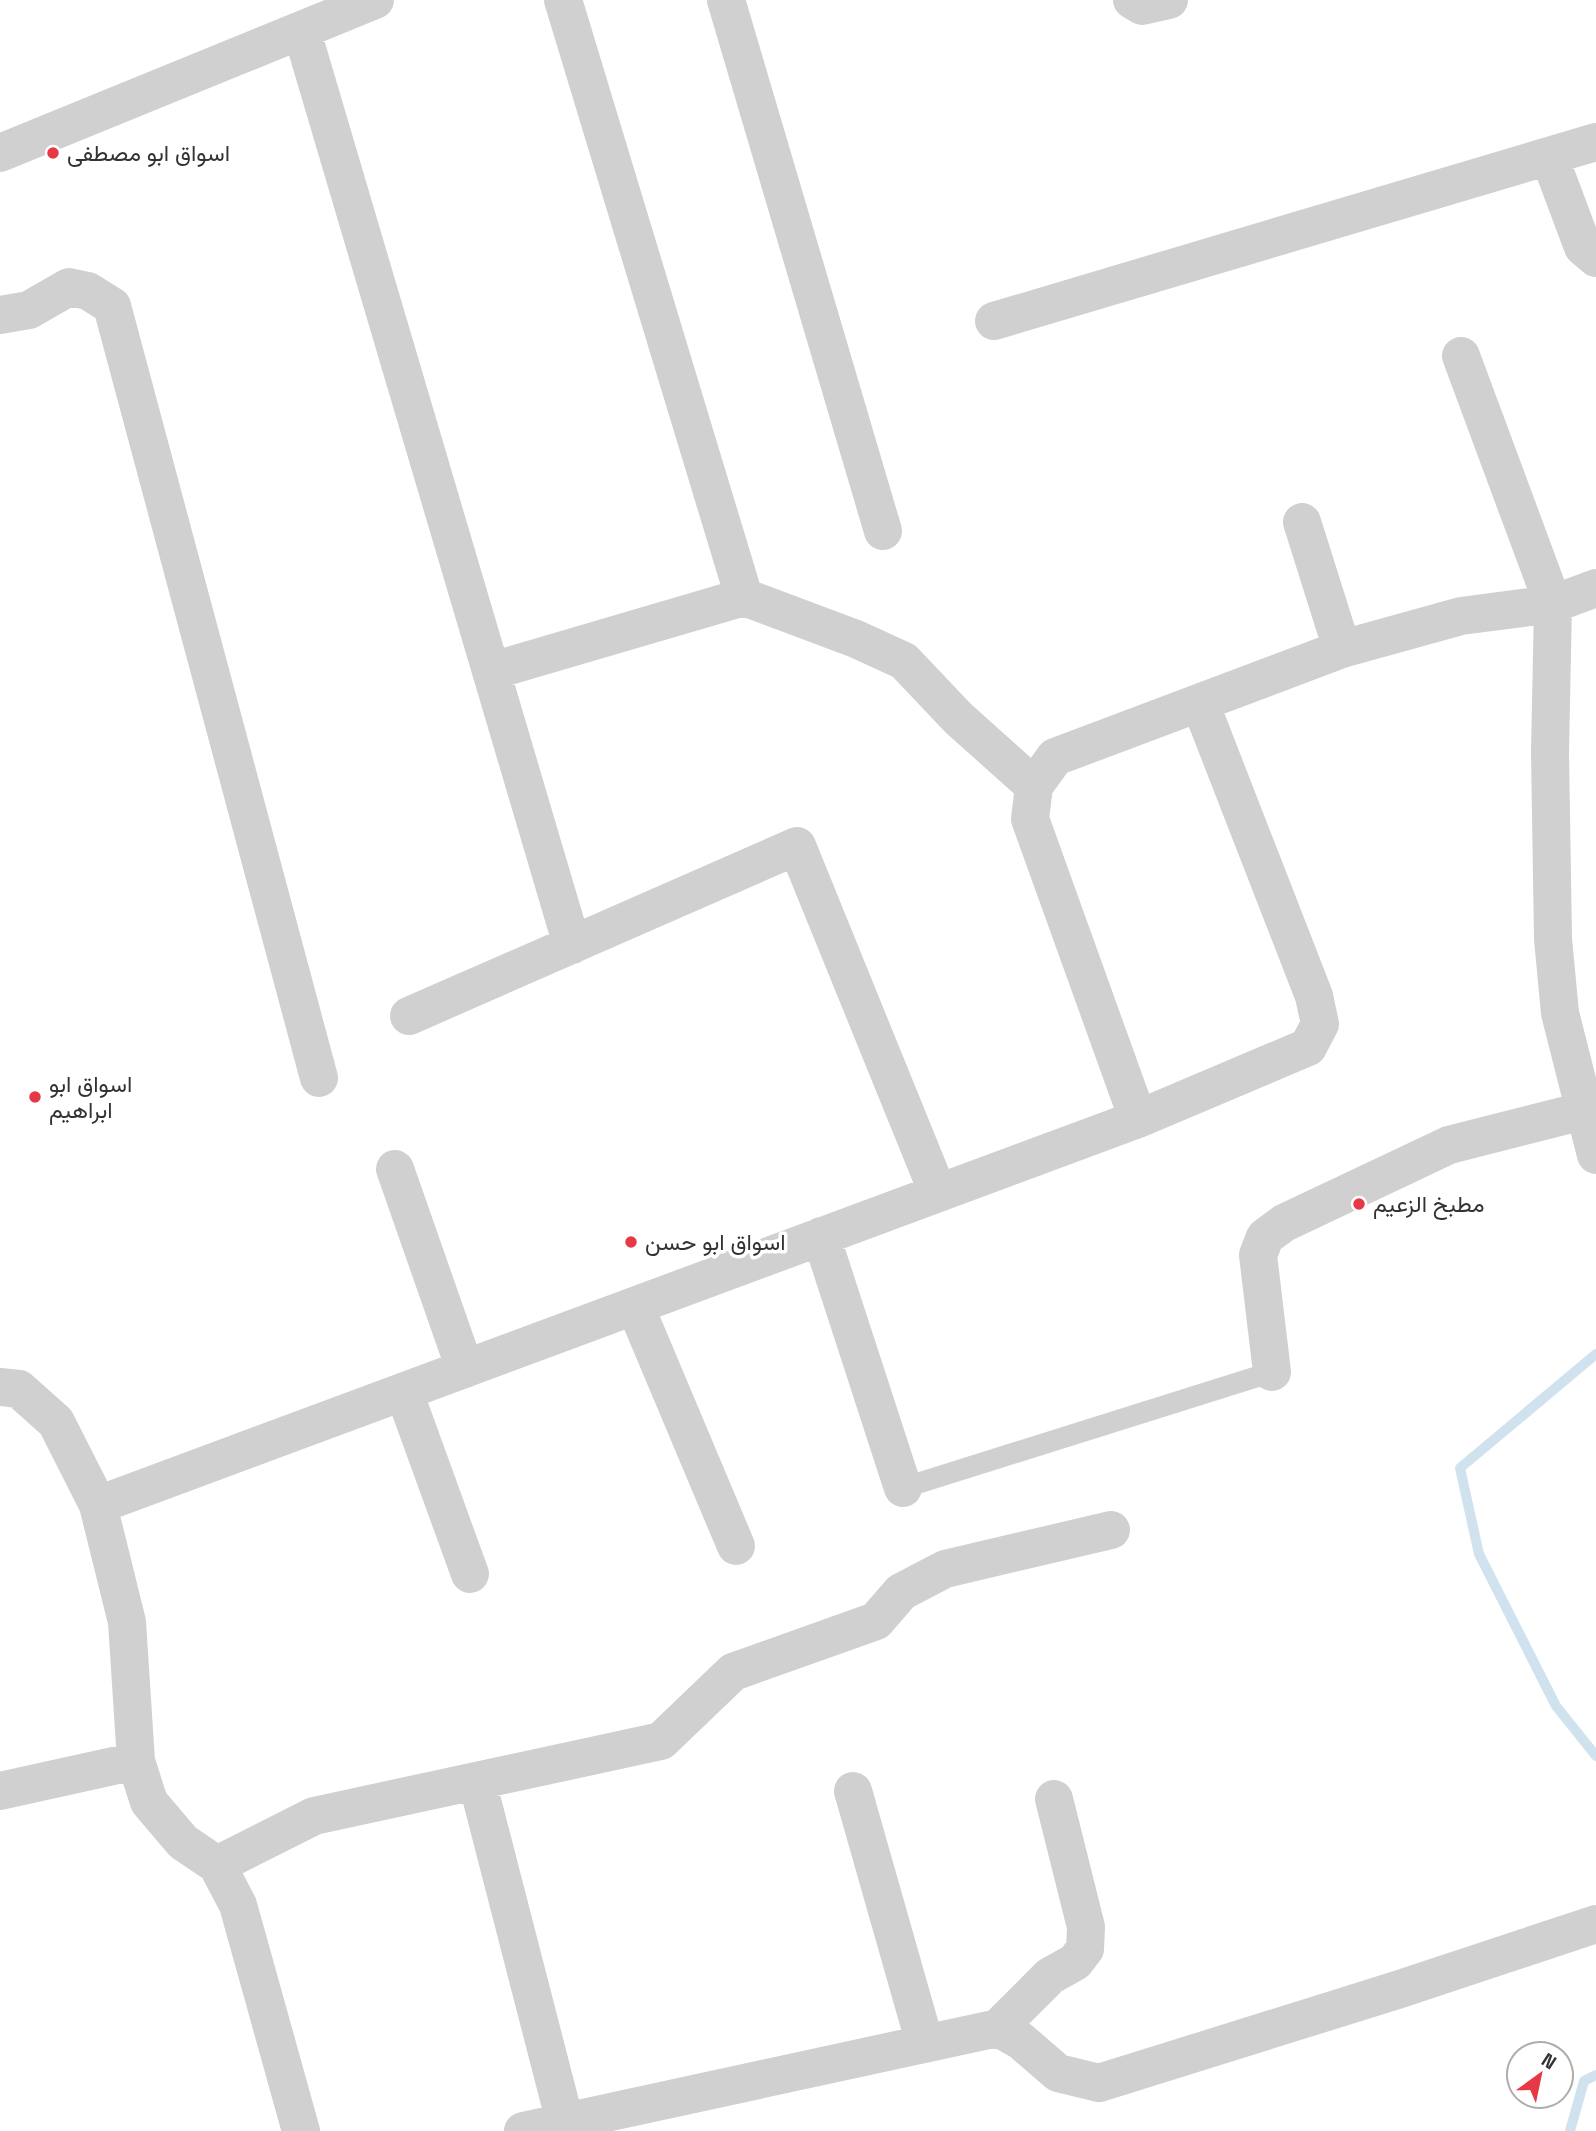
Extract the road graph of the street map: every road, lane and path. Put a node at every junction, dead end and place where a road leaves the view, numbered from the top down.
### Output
1 (375, 0) edge
2 (563, 0) edge
3 (726, 0) edge
4 (1132, 0) edge
5 (1169, 0) edge
6 (302, 32) junction
7 (1596, 142) edge
8 (0, 153) edge
9 (1549, 156) junction
10 (1596, 258) edge
11 (0, 315) edge
12 (994, 321) dead end
13 (1461, 356) dead end
14 (1302, 522) dead end
15 (883, 531) dead end
16 (1596, 589) edge
17 (744, 597) junction
18 (1553, 604) junction
19 (1342, 649) junction
20 (492, 671) junction
21 (1200, 702) junction
22 (1034, 786) junction
23 (572, 945) junction
24 (409, 1016) dead end
25 (319, 1078) dead end
26 (1583, 1111) junction
27 (1138, 1119) junction
28 (1596, 1155) edge
29 (395, 1168) dead end
30 (938, 1193) junction
31 (821, 1236) junction
32 (635, 1306) junction
33 (465, 1369) junction
34 (1272, 1372) joint
35 (0, 1387) edge
36 (404, 1392) junction
37 (903, 1488) joint
38 (98, 1505) junction
39 (1111, 1530) dead end
40 (736, 1546) dead end
41 (470, 1574) dead end
42 (136, 1761) junction
43 (477, 1781) junction
44 (0, 1791) edge
45 (853, 1791) dead end
46 (1054, 1799) dead end
47 (217, 1865) junction
48 (1596, 1924) edge
49 (998, 2028) junction
50 (925, 2044) junction
51 (565, 2122) junction
52 (301, 2131) edge
53 (523, 2131) edge

1 - 6 street
2 - 17 street
3 - 15 street
4 - 5 street
6 - 8 street
6 - 20 street
7 - 9 street
9 - 10 street
9 - 12 street
11 - 25 street
13 - 18 street
14 - 19 street
16 - 18 street
17 - 20 street
17 - 22 street
18 - 19 street
18 - 26 street
19 - 21 street
20 - 23 street
21 - 22 street
21 - 27 street
22 - 27 street
23 - 24 street
23 - 30 street
26 - 28 street
26 - 34 street
27 - 30 street
29 - 33 street
30 - 31 street
31 - 32 street
31 - 37 street
32 - 33 street
32 - 40 street
33 - 36 street
34 - 37 lane
35 - 38 street
36 - 38 street
36 - 41 street
38 - 42 street
39 - 43 street
42 - 44 street
42 - 47 street
43 - 47 street
43 - 51 street
45 - 50 street
46 - 49 street
47 - 52 street
48 - 49 street
49 - 50 street
50 - 51 street
51 - 53 street

